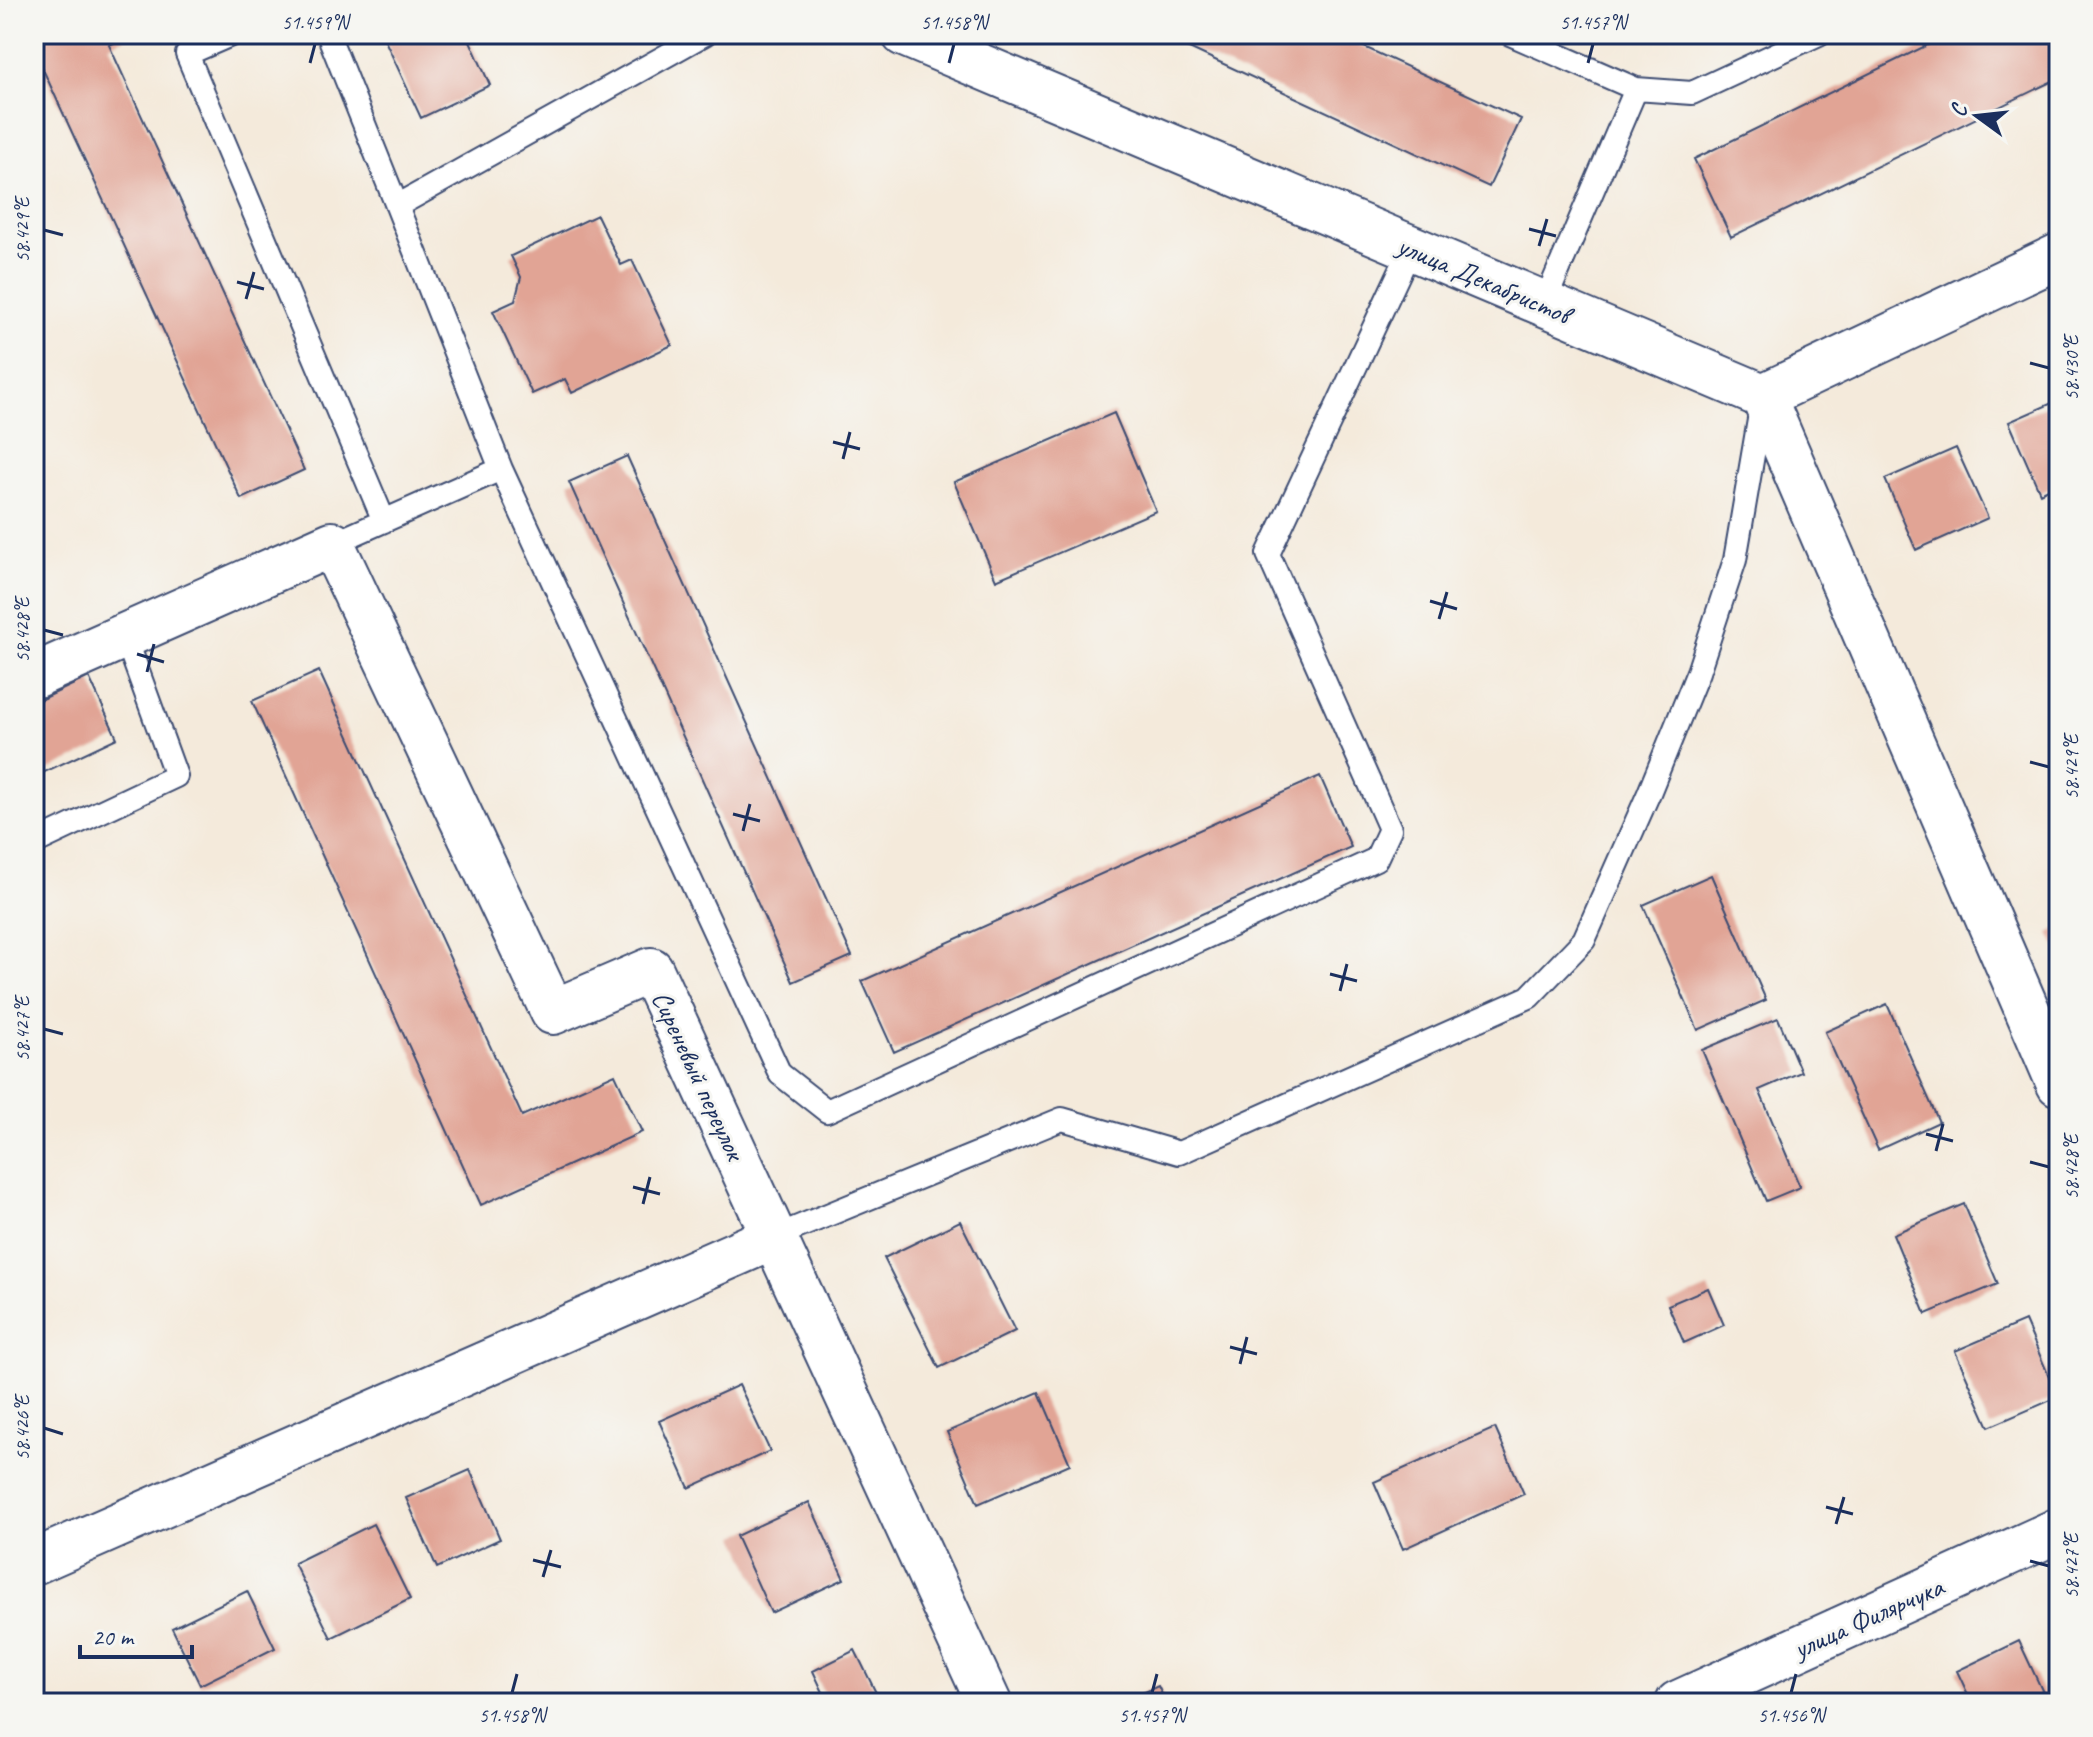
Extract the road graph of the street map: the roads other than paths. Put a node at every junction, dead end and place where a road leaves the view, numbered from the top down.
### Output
1 (233, 34) edge
2 (328, 34) edge
3 (705, 34) edge
4 (904, 34) edge
5 (1510, 34) edge
6 (1819, 34) edge
7 (1636, 89) junction
8 (397, 206) junction
9 (1411, 248) junction
10 (2059, 256) edge
11 (1544, 304) junction
12 (1763, 396) junction
13 (501, 469) junction
14 (384, 521) junction
15 (332, 544) junction
16 (125, 636) junction
17 (34, 676) edge
18 (34, 843) edge
19 (2057, 1073) edge
20 (774, 1237) junction
21 (2059, 1530) edge
22 (34, 1562) edge
23 (989, 1703) edge
24 (1678, 1703) edge

1 - 14 lane
2 - 8 lane
3 - 8 lane
4 - 9 street, улица Декабристов
5 - 7 lane
6 - 7 lane
7 - 11 lane
8 - 13 lane
9 - 11 street, улица Декабристов
9 - 13 lane
10 - 12 street
11 - 12 street, улица Декабристов
12 - 19 street
12 - 20 lane
13 - 14 lane
14 - 15 lane
15 - 16 street
15 - 20 street, Сиреневый переулок
16 - 17 street
16 - 18 lane
20 - 22 street
20 - 23 street, Сиреневый переулок
21 - 24 street, улица Филярчука

